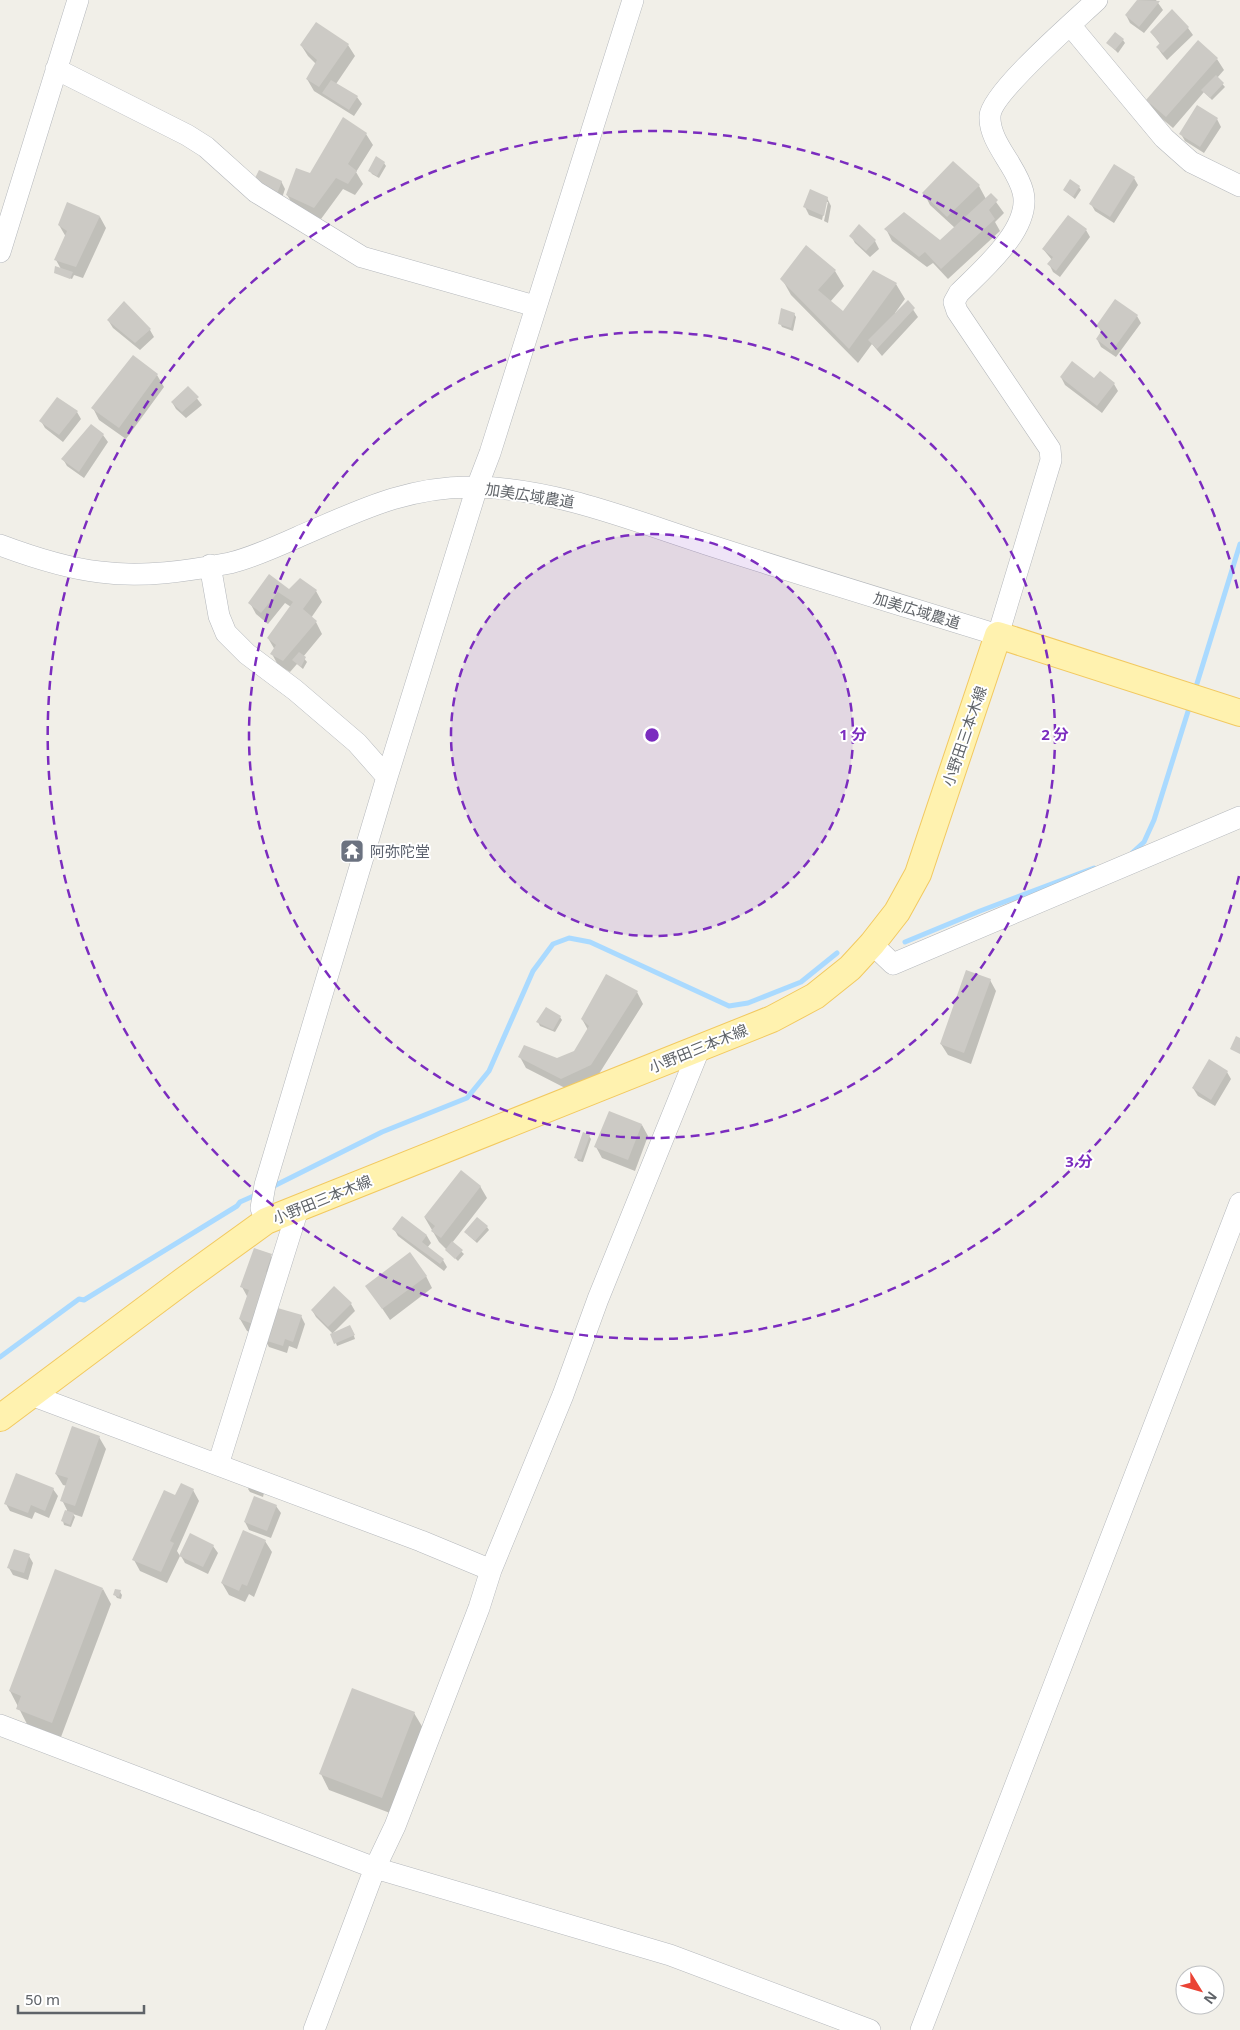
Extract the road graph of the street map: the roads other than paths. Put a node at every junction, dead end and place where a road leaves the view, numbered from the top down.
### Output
1 (78, 0) edge
2 (633, 0) edge
3 (1097, 0) edge
4 (1070, 26) junction
5 (56, 69) junction
6 (1240, 186) edge
7 (0, 252) edge
8 (535, 306) junction
9 (477, 487) junction
10 (0, 544) edge
11 (210, 566) junction
12 (998, 635) junction
13 (1240, 712) edge
14 (387, 777) junction
15 (1240, 817) edge
16 (872, 944) junction
17 (700, 1047) junction
18 (1240, 1203) edge
19 (298, 1209) junction
20 (266, 1221) junction
21 (31, 1395) junction
22 (0, 1418) edge
23 (218, 1465) junction
24 (491, 1570) junction
25 (0, 1725) edge
26 (375, 1868) junction
27 (314, 2030) edge
28 (870, 2030) edge
29 (922, 2030) edge

1 - 5 street
2 - 8 street
3 - 4 street
4 - 6 street
4 - 12 street
5 - 7 street
5 - 8 street
8 - 9 street
9 - 11 street, 加美広域農道
9 - 12 street, 加美広域農道
9 - 14 street
10 - 11 street, 加美広域農道
11 - 14 street
12 - 13 main road
12 - 16 main road, 小野田三本木線
14 - 20 street
15 - 16 street
16 - 17 main road, 小野田三本木線
17 - 19 main road, 小野田三本木線
17 - 24 street
18 - 29 street
19 - 20 main road, 小野田三本木線
19 - 23 street
20 - 21 main road, 小野田三本木線
21 - 22 main road, 小野田三本木線
21 - 23 street
23 - 24 street
24 - 26 street
25 - 26 street
26 - 27 street
26 - 28 street

